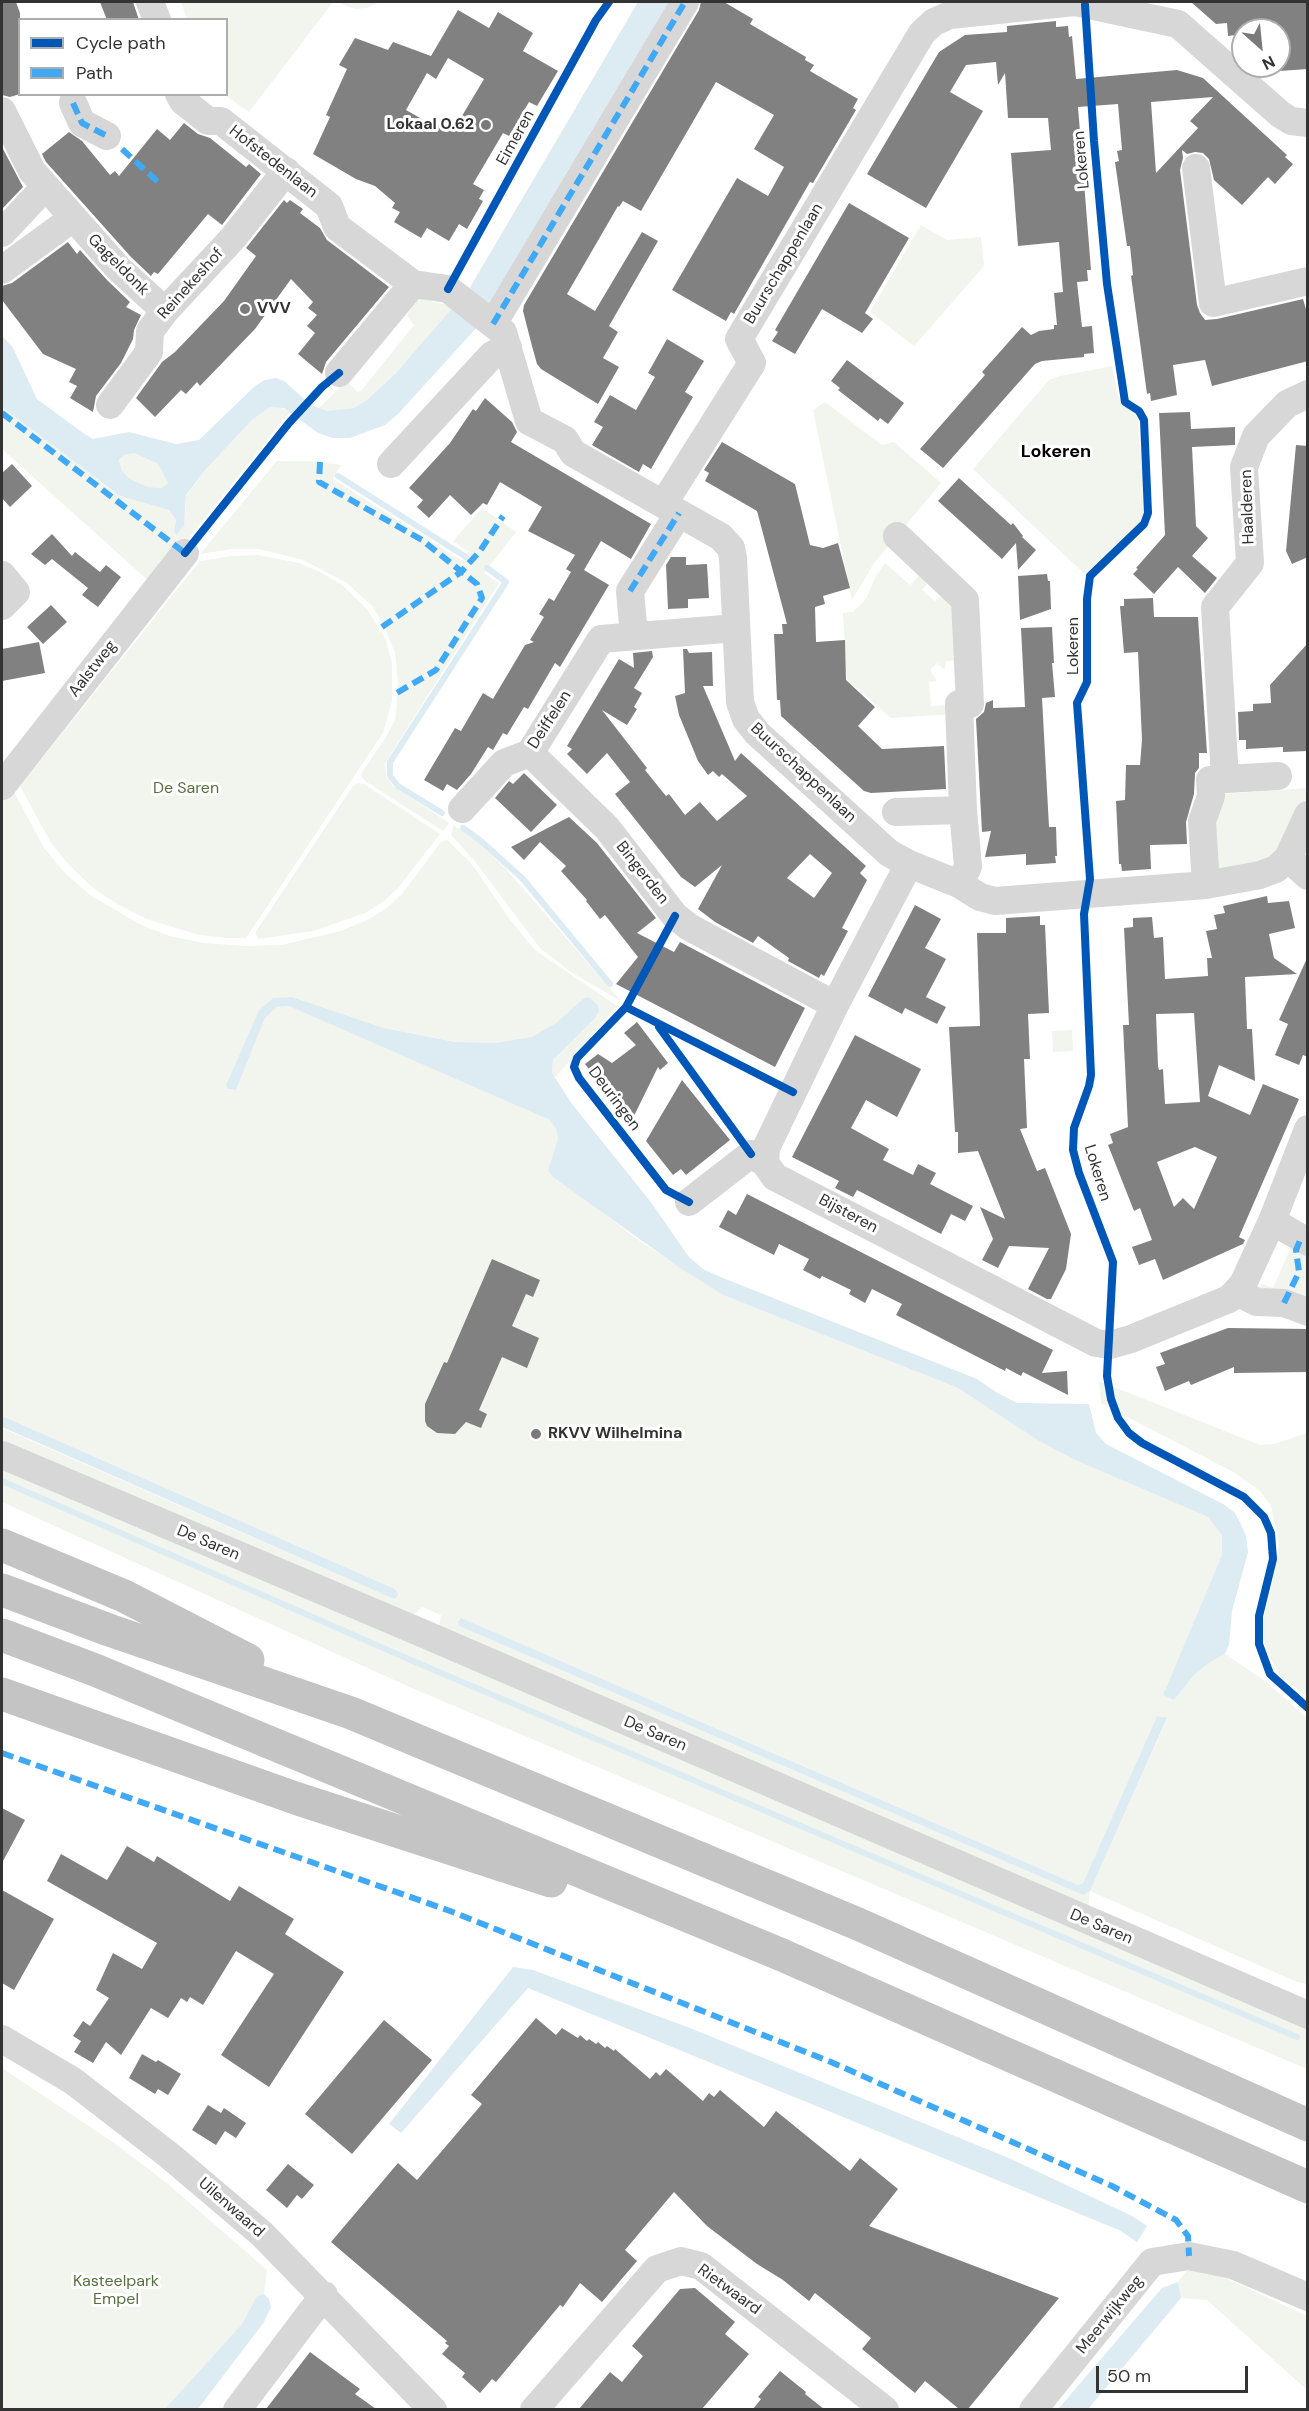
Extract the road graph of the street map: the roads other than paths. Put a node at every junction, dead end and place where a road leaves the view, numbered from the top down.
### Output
1 (150, 2) edge
2 (685, 2) edge
3 (156, 18) edge
4 (180, 96) edge
5 (73, 103) dead end
6 (2, 111) edge
7 (1307, 123) edge
8 (107, 136) dead end
9 (1196, 168) dead end
10 (286, 171) junction
11 (45, 187) junction
12 (73, 218) junction
13 (2, 233) edge
14 (2, 270) edge
15 (1308, 281) edge
16 (413, 284) junction
17 (165, 311) junction
18 (500, 335) junction
19 (339, 373) dead end
20 (1308, 394) edge
21 (110, 405) dead end
22 (391, 464) dead end
23 (672, 508) junction
24 (897, 536) dead end
25 (185, 553) dead end
26 (2, 575) edge
27 (2, 606) edge
28 (736, 628) junction
29 (634, 636) junction
30 (530, 753) junction
31 (1278, 776) dead end
32 (1225, 778) junction
33 (2, 786) edge
34 (462, 809) dead end
35 (963, 810) junction
36 (896, 812) dead end
37 (1308, 815) edge
38 (909, 864) junction
39 (1298, 867) edge
40 (959, 884) junction
41 (1206, 885) junction
42 (835, 1005) junction
43 (1308, 1129) edge
44 (765, 1163) junction
45 (689, 1202) dead end
46 (1272, 1221) junction
47 (1308, 1242) edge
48 (1236, 1292) junction
49 (1308, 1312) edge
50 (2, 1455) edge
51 (2, 1545) edge
52 (2, 1590) edge
53 (2, 1635) edge
54 (2, 1694) edge
55 (351, 1713) junction
56 (782, 1955) junction
57 (1308, 2015) edge
58 (2, 2039) edge
59 (1308, 2125) edge
60 (1308, 2187) edge
61 (324, 2295) junction
62 (1308, 2297) edge
63 (237, 2409) edge
64 (433, 2409) edge
65 (534, 2409) edge
66 (885, 2409) edge
67 (1033, 2409) edge

1 - 3 street
2 - 18 street
4 - 10 street, Hofstedenlaan
5 - 8 street
6 - 11 street, Gageldonk
7 - 23 street, Buurschappenlaan
9 - 15 street
10 - 16 street, Hofstedenlaan
10 - 17 street, Reinekeshof
11 - 12 street, Gageldonk
11 - 13 street
12 - 14 street
12 - 17 street, Gageldonk
16 - 18 street
16 - 19 street
17 - 21 street, Reinekeshof
18 - 22 street
18 - 23 street
20 - 32 street, Haalderen
23 - 28 street, Buurschappenlaan
23 - 29 street
24 - 35 street
25 - 33 street, Aalstweg
26 - 27 street
28 - 29 street, Deiffelen
28 - 38 street, Buurschappenlaan
29 - 30 street, Deiffelen
30 - 34 street, Deiffelen
30 - 42 street, Bingerden
31 - 32 street
32 - 41 street
35 - 36 street
35 - 40 street
37 - 39 street, Buurschappenlaan
38 - 40 street, Buurschappenlaan
38 - 42 street
39 - 41 street, Buurschappenlaan
40 - 41 street, Buurschappenlaan
42 - 44 street
43 - 46 street, Bijsteren
44 - 45 street
44 - 48 street, Bijsteren
46 - 47 street
46 - 48 street, Bijsteren
48 - 49 street
50 - 57 street, De Saren
51 - 55 highway
52 - 55 highway
53 - 56 highway
54 - 56 highway
55 - 59 highway
56 - 60 highway
58 - 61 street, Uilenwaard
61 - 63 street
61 - 64 street, Uilenwaard
62 - 67 street, Meerwijkweg
65 - 66 street, Rietwaard

